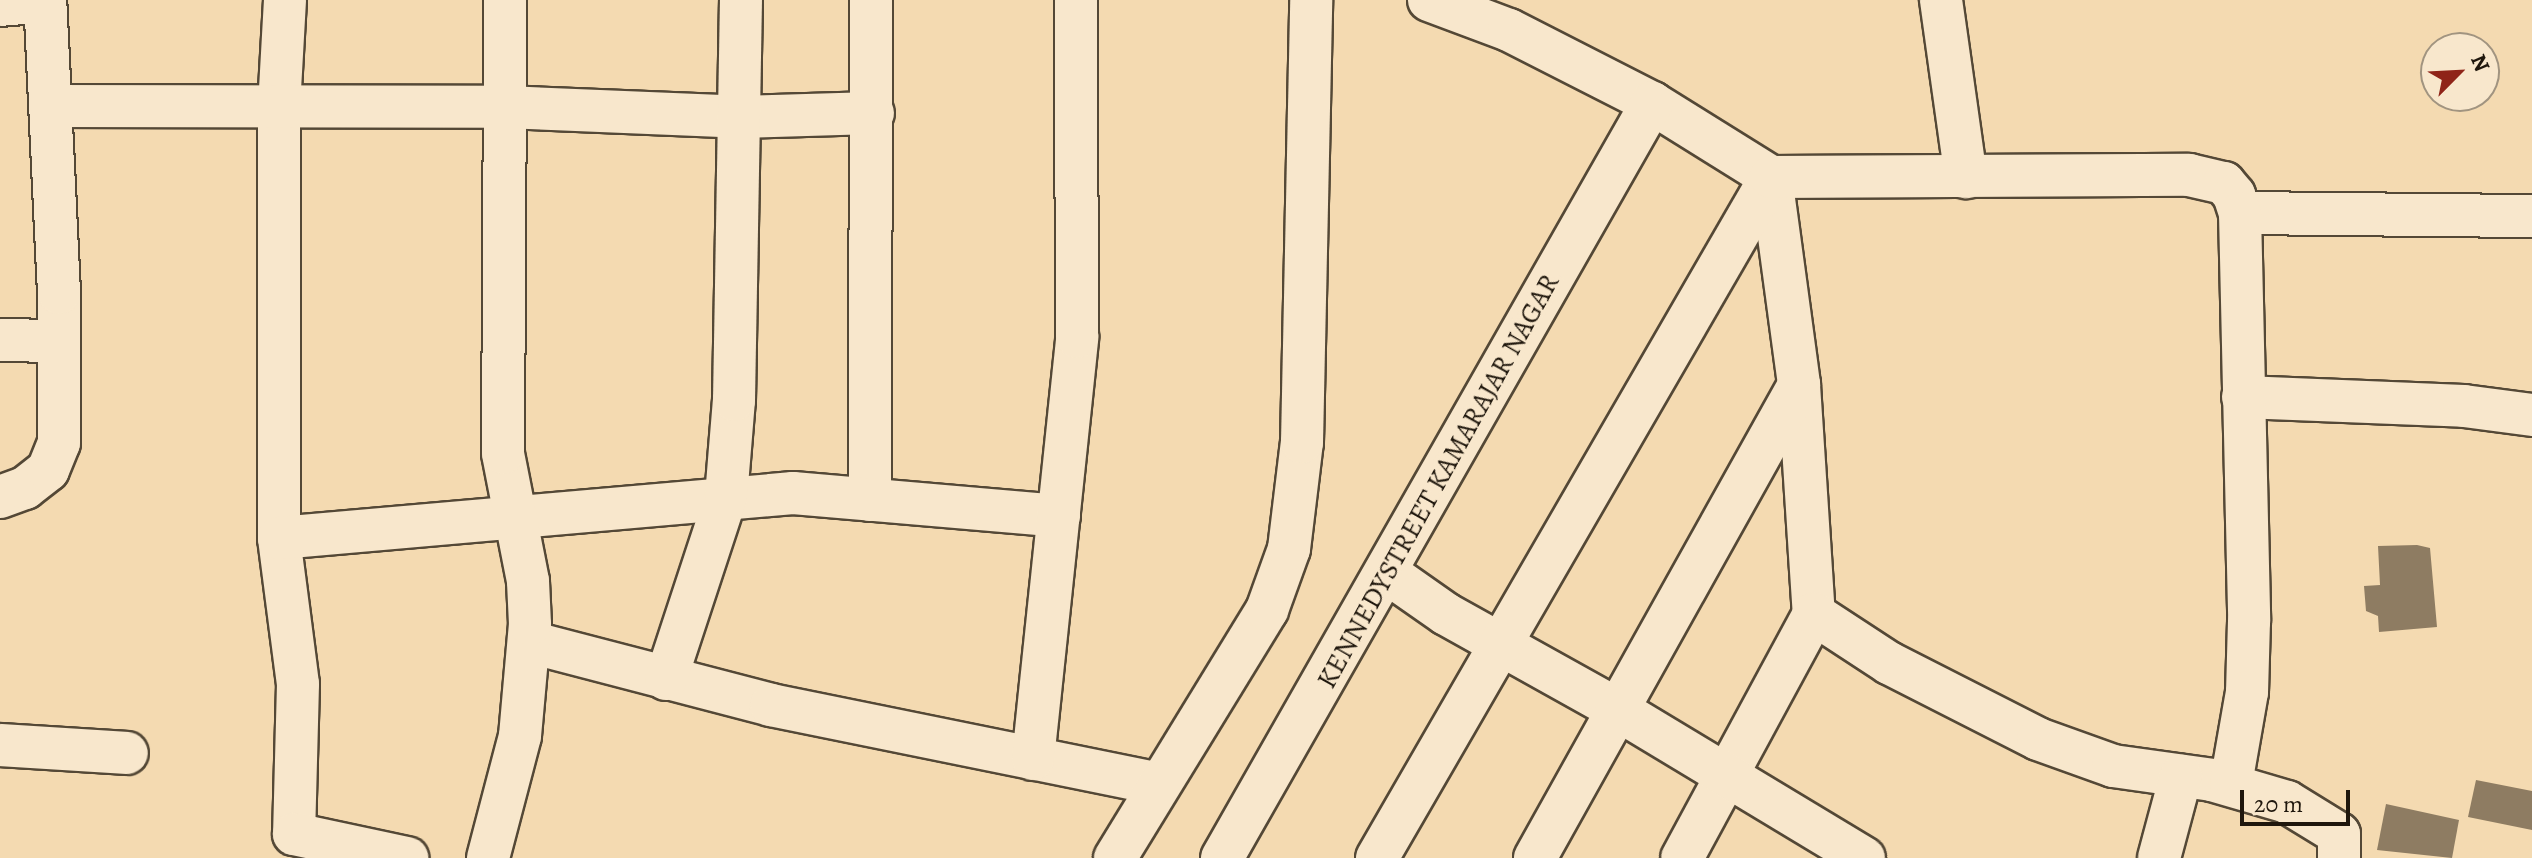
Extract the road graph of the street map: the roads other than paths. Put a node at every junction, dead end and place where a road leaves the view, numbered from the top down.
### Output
1 (45, 0) edge
2 (285, 0) edge
3 (505, 0) edge
4 (741, 0) edge
5 (871, 0) edge
6 (1076, 0) edge
7 (1311, 0) edge
8 (1429, 0) edge
9 (1941, 0) edge
10 (0, 5) edge
11 (1652, 103) junction
12 (51, 106) junction
13 (505, 107) junction
14 (279, 108) junction
15 (873, 113) junction
16 (740, 117) junction
17 (1771, 177) junction
18 (1966, 177) junction
19 (2240, 213) junction
20 (2532, 216) edge
21 (0, 340) edge
22 (59, 341) junction
23 (1799, 385) junction
24 (2243, 397) junction
25 (2532, 415) edge
26 (0, 497) edge
27 (726, 497) junction
28 (870, 500) junction
29 (1059, 516) junction
30 (512, 519) junction
31 (279, 538) junction
32 (1386, 572) junction
33 (1814, 614) junction
34 (530, 642) junction
35 (1502, 646) junction
36 (666, 679) junction
37 (1620, 711) junction
38 (0, 745) edge
39 (127, 753) dead end
40 (1033, 759) junction
41 (1723, 776) junction
42 (2181, 776) junction
43 (1158, 784) junction
44 (2231, 784) junction
45 (407, 858) edge
46 (488, 858) edge
47 (1115, 858) edge
48 (1222, 858) edge
49 (1377, 858) edge
50 (1535, 858) edge
51 (1682, 858) edge
52 (1864, 858) edge
53 (2159, 858) edge
54 (2339, 858) edge

1 - 10 street
1 - 12 street
2 - 14 street
3 - 13 street
4 - 16 street
5 - 15 street
6 - 29 street
7 - 43 street
8 - 11 street
9 - 18 street
11 - 17 street
11 - 32 street, KENNEDYSTREET KAMARAJAR NAGAR
12 - 14 street
12 - 22 street
13 - 14 street
13 - 16 street
13 - 30 street
14 - 31 street
15 - 16 street
15 - 28 street
16 - 27 street
17 - 18 street
17 - 23 street
17 - 35 street
18 - 19 street
19 - 20 street
19 - 24 street
21 - 22 street
22 - 26 street
23 - 33 street
23 - 37 street
24 - 25 street
24 - 44 street
27 - 28 street
27 - 30 street
27 - 36 street
28 - 29 street
29 - 40 street
30 - 31 street
30 - 34 street
31 - 45 street
32 - 35 street
32 - 48 street, KENNEDYSTREET KAMARAJAR NAGAR
33 - 41 street
33 - 42 street
34 - 36 street
34 - 46 street
35 - 37 street
35 - 49 street
36 - 40 street
37 - 41 street
37 - 50 street
38 - 39 street
40 - 43 street
41 - 51 street
41 - 52 street
42 - 44 street
42 - 53 street
43 - 47 street
44 - 54 street

